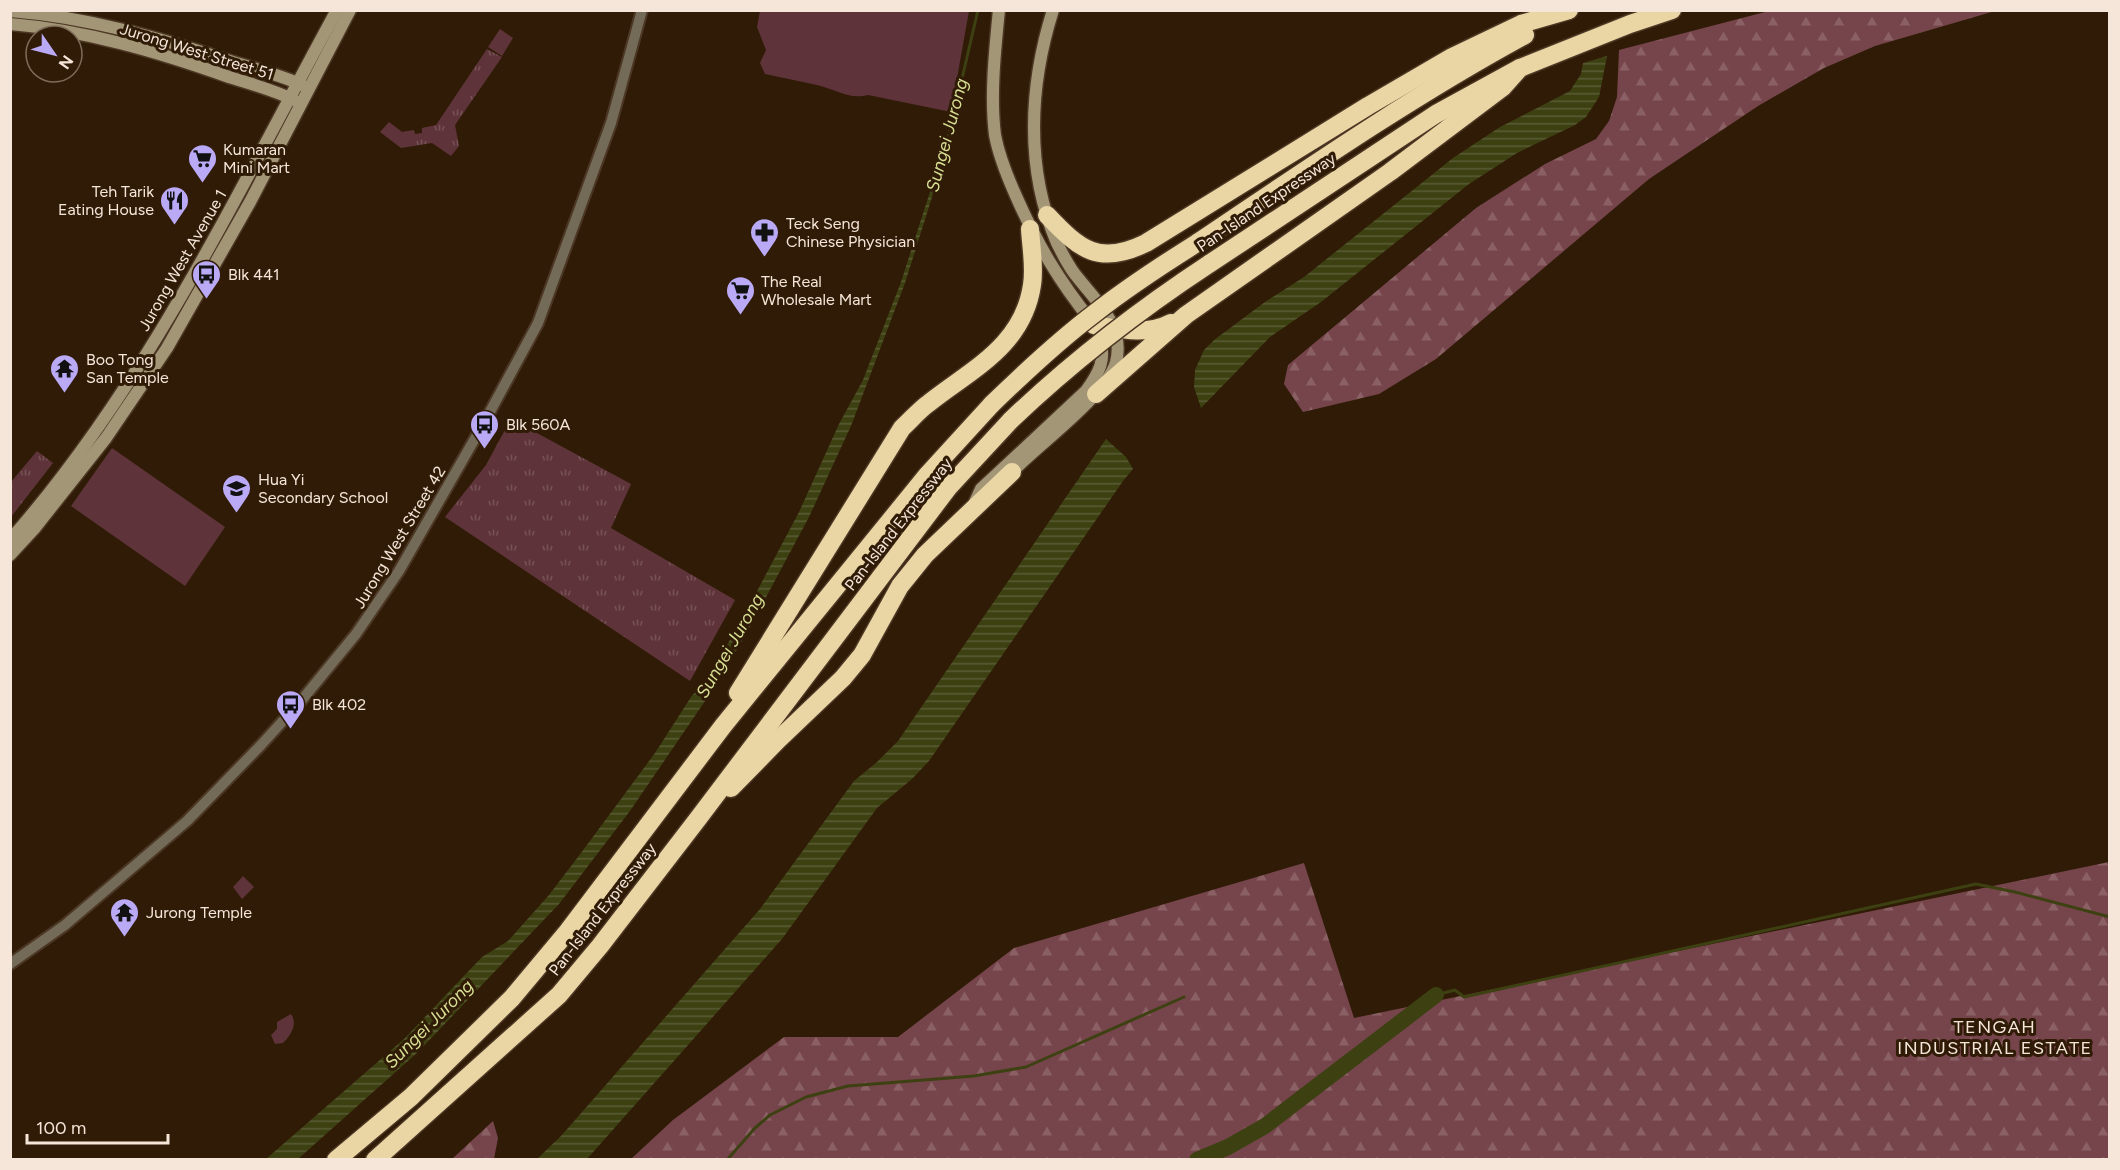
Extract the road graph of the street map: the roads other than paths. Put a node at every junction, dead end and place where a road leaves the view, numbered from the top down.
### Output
1 (337, 10) edge
2 (350, 10) edge
3 (642, 10) edge
4 (999, 10) edge
5 (1053, 10) edge
6 (1570, 10) edge
7 (1672, 10) edge
8 (10, 11) edge
9 (10, 24) edge
10 (1520, 68) junction
11 (297, 83) junction
12 (309, 89) junction
13 (295, 100) junction
14 (1047, 215) junction
15 (1030, 229) junction
16 (1186, 315) junction
17 (1094, 325) junction
18 (1114, 328) junction
19 (1096, 394) junction
20 (1012, 471) joint
21 (975, 506) junction
22 (10, 540) edge
23 (10, 555) edge
24 (709, 744) junction
25 (697, 820) junction
26 (10, 964) edge
27 (336, 1160) edge
28 (375, 1160) edge

1 - 11 street, Jurong West Avenue 1
2 - 12 street, Jurong West Avenue 1
3 - 26 street, Jurong West Street 42
4 - 15 street
5 - 14 street
6 - 14 highway
6 - 24 highway, Pan-Island Expressway, bridge
7 - 10 highway, Pan-Island Expressway
8 - 11 street, Jurong West Street 51
9 - 13 street, Jurong West Street 51
10 - 16 highway
10 - 25 highway, Pan-Island Expressway, bridge
11 - 12 street, Jurong West Street 51
11 - 13 street, Jurong West Avenue 1
12 - 13 street, Jurong West Avenue 1
13 - 22 street, Jurong West Avenue 1
13 - 23 street, Jurong West Avenue 1
14 - 18 street
15 - 17 street
15 - 24 highway
16 - 18 highway
16 - 19 highway
17 - 18 highway
17 - 21 street
18 - 19 street
19 - 20 street
20 - 21 highway
21 - 25 highway
24 - 27 highway, Pan-Island Expressway
25 - 28 highway, Pan-Island Expressway

